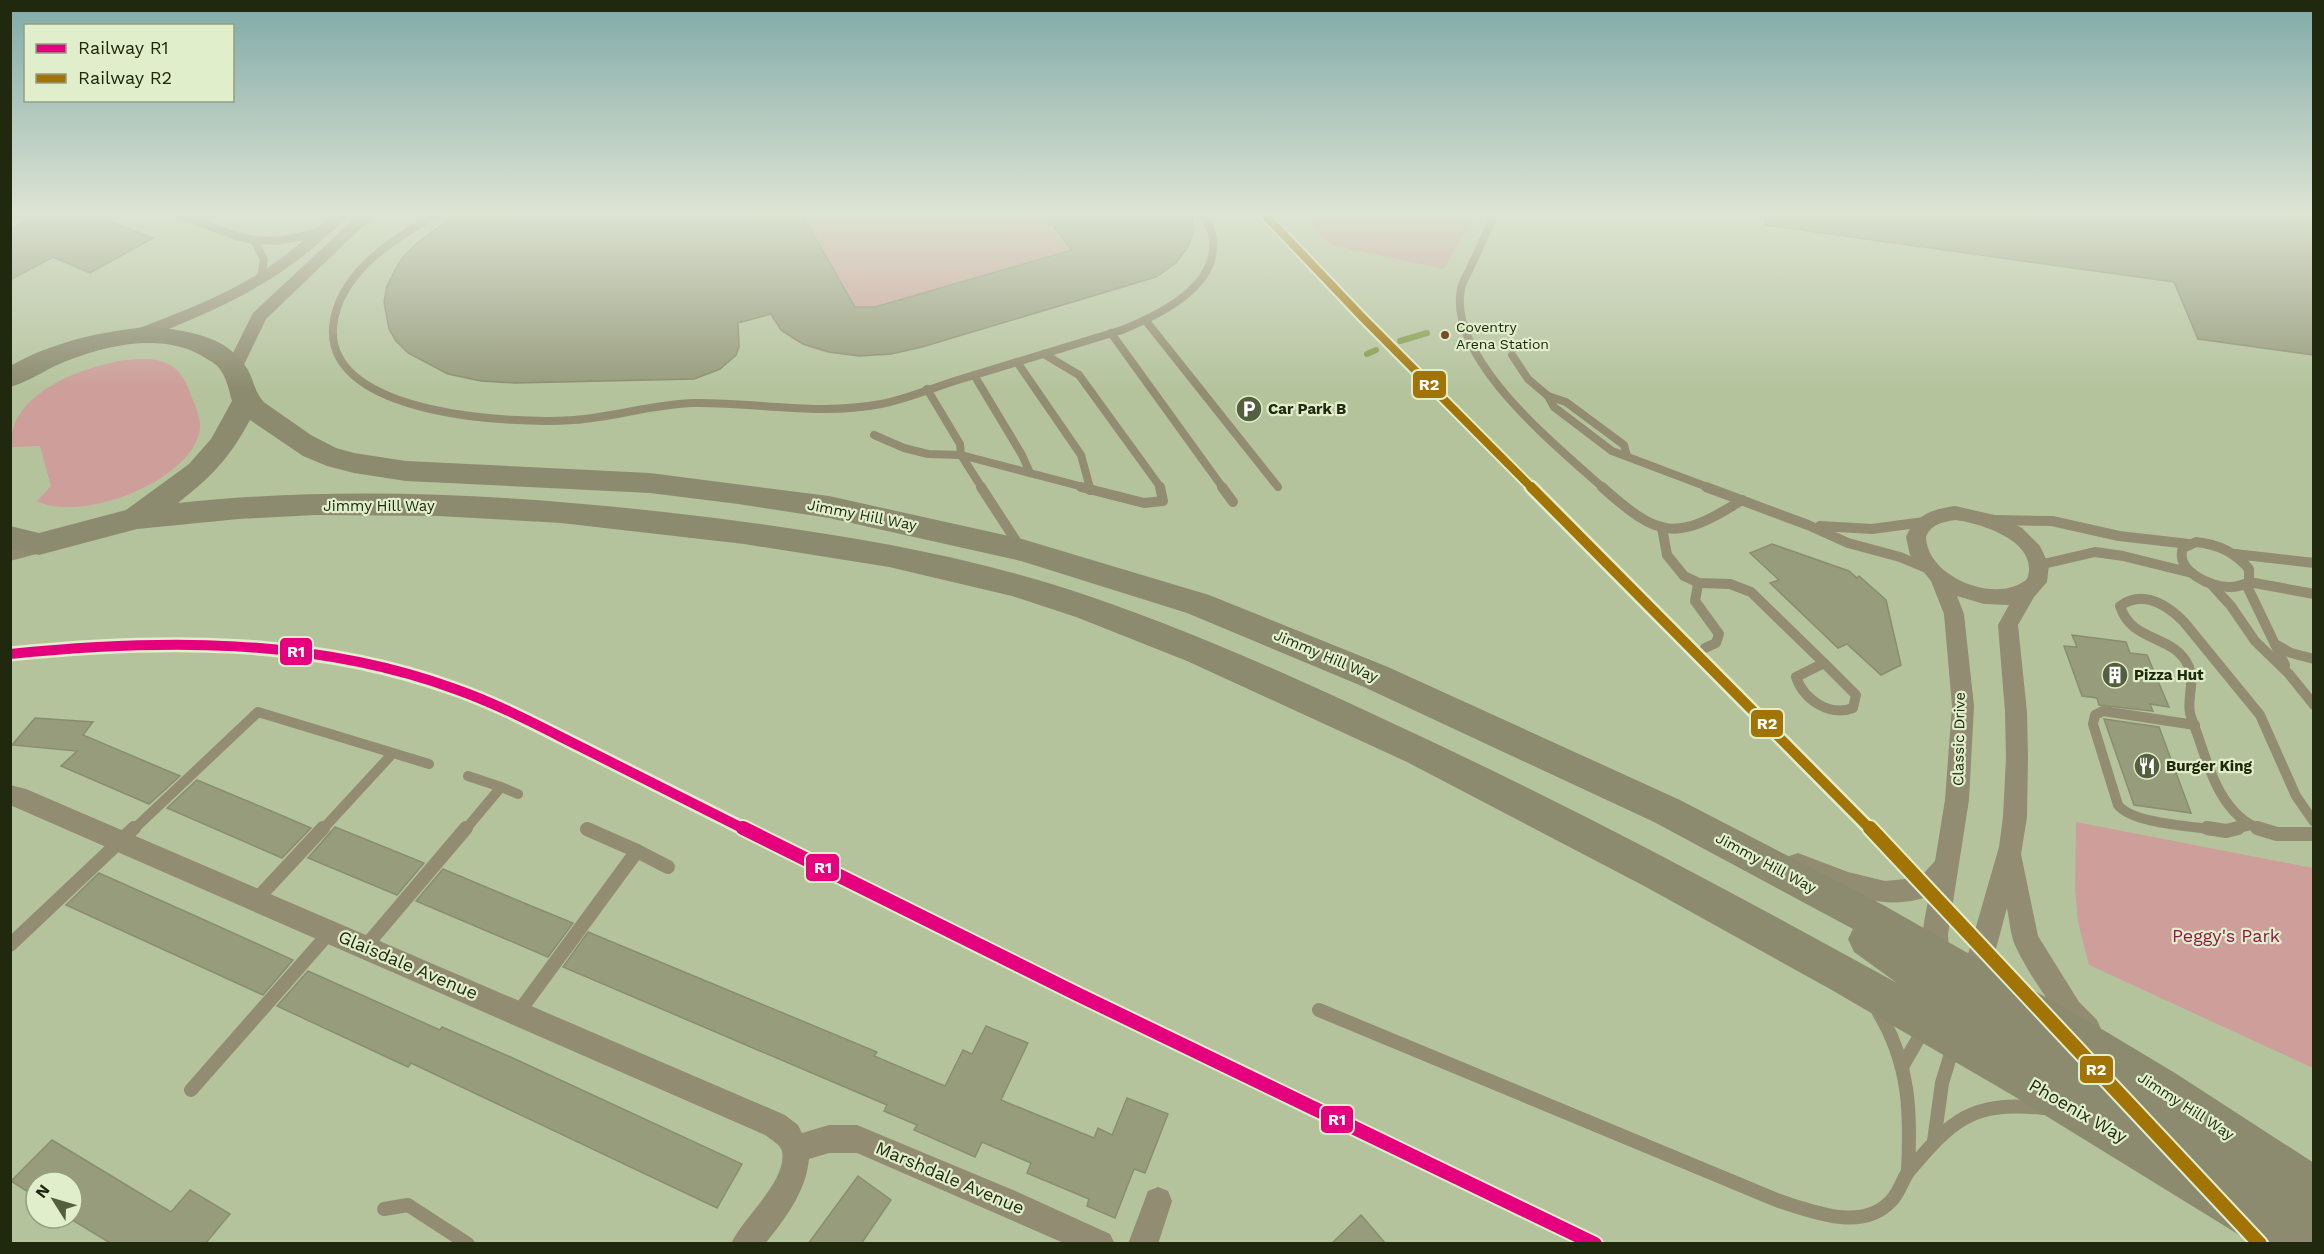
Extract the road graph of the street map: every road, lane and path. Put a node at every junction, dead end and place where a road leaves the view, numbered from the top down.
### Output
1 (264, 272) edge
2 (272, 272) edge
3 (307, 272) edge
4 (357, 272) edge
5 (1205, 272) edge
6 (1469, 272) edge
7 (261, 279) junction
8 (1146, 321) junction
9 (1111, 333) junction
10 (135, 336) junction
11 (1044, 354) junction
12 (1512, 355) dead end
13 (42, 360) junction
14 (10, 361) edge
15 (1017, 362) junction
16 (234, 369) junction
17 (974, 375) junction
18 (10, 378) edge
19 (927, 389) junction
20 (246, 401) junction
21 (874, 435) dead end
22 (961, 455) junction
23 (1030, 472) junction
24 (1278, 487) dead end
25 (1090, 490) junction
26 (1742, 500) junction
27 (1233, 502) dead end
28 (137, 518) junction
29 (1991, 520) junction
30 (1924, 522) junction
31 (1808, 525) junction
32 (1662, 528) junction
33 (2189, 544) junction
34 (20, 545) edge
35 (1022, 550) junction
36 (2235, 554) junction
37 (2313, 563) edge
38 (2039, 565) junction
39 (2192, 573) junction
40 (1937, 574) junction
41 (2247, 583) junction
42 (1698, 584) junction
43 (2211, 584) junction
44 (2026, 592) junction
45 (2313, 594) edge
46 (2275, 644) junction
47 (1705, 648) dead end
48 (2313, 659) edge
49 (1824, 663) junction
50 (2289, 674) junction
51 (2313, 705) edge
52 (2194, 725) junction
53 (393, 753) junction
54 (429, 764) dead end
55 (468, 776) dead end
56 (501, 788) junction
57 (518, 794) dead end
58 (10, 795) edge
59 (1667, 811) junction
60 (2313, 822) edge
61 (2251, 825) junction
62 (587, 829) dead end
63 (2313, 834) edge
64 (122, 842) junction
65 (2011, 847) junction
66 (638, 851) junction
67 (1946, 866) junction
68 (668, 867) dead end
69 (256, 900) junction
70 (330, 932) junction
71 (10, 945) edge
72 (365, 946) junction
73 (1855, 983) junction
74 (1943, 998) junction
75 (1319, 1010) dead end
76 (518, 1013) junction
77 (1903, 1065) junction
78 (2144, 1078) junction
79 (191, 1089) dead end
80 (2082, 1113) junction
81 (1934, 1141) junction
82 (796, 1149) junction
83 (1908, 1172) junction
84 (2313, 1190) edge
85 (1158, 1201) dead end
86 (384, 1209) dead end
87 (2313, 1228) edge
88 (446, 1239) edge
89 (468, 1244) edge
90 (746, 1244) edge
91 (1100, 1244) edge
92 (1143, 1244) edge
93 (2297, 1244) edge

1 - 7 lane
2 - 7 street
3 - 16 street
4 - 19 lane
5 - 8 lane
6 - 32 lane
7 - 10 street
8 - 9 lane
8 - 24 lane
9 - 11 lane
9 - 27 lane
10 - 13 highway
10 - 16 highway
11 - 15 lane
11 - 25 lane
12 - 26 lane
13 - 14 highway
13 - 18 highway
15 - 17 lane
15 - 25 lane
16 - 20 highway
17 - 19 lane
17 - 23 lane
19 - 22 lane
20 - 28 highway
20 - 35 highway, Jimmy Hill Way
21 - 22 lane
22 - 23 lane
22 - 35 lane
23 - 25 lane
26 - 31 lane
26 - 32 lane
28 - 34 highway
28 - 73 highway, Jimmy Hill Way
29 - 30 street
29 - 33 lane
29 - 38 street
30 - 31 lane
30 - 40 street
31 - 40 lane
32 - 42 lane
33 - 36 lane
33 - 39 lane
35 - 59 highway, Jimmy Hill Way
36 - 37 lane
36 - 41 lane
38 - 39 lane
38 - 44 street
39 - 43 lane
40 - 44 street
40 - 67 street, Classic Drive
41 - 43 lane
41 - 45 lane
41 - 46 lane
42 - 47 lane
42 - 49 lane
43 - 50 lane
44 - 65 street
46 - 48 lane
46 - 50 lane
49 - 49 lane
50 - 51 lane
52 - 60 lane
52 - 61 lane
52 - 61 lane
53 - 54 lane
53 - 64 lane
53 - 69 lane
55 - 56 lane
56 - 57 lane
56 - 72 lane
58 - 64 street, Glaisdale Avenue
59 - 67 street
59 - 74 highway, Jimmy Hill Way
61 - 63 lane
62 - 66 lane
64 - 69 street, Glaisdale Avenue
64 - 71 lane
65 - 74 street
65 - 78 street
66 - 68 lane
66 - 76 lane
67 - 74 street, Classic Drive
69 - 70 street, Glaisdale Avenue
70 - 72 street, Glaisdale Avenue
70 - 79 lane
72 - 76 street, Glaisdale Avenue
73 - 74 highway, Phoenix Way
73 - 77 lane
74 - 77 lane
74 - 78 highway, Jimmy Hill Way
74 - 80 highway, Phoenix Way
74 - 81 lane
74 - 87 highway
75 - 83 lane
76 - 82 street, Glaisdale Avenue
77 - 83 lane
78 - 84 highway, Jimmy Hill Way
80 - 81 lane
80 - 93 highway, Phoenix Way
81 - 83 lane
82 - 90 street
82 - 91 street, Marshdale Avenue
85 - 92 street
86 - 88 lane
88 - 89 lane

